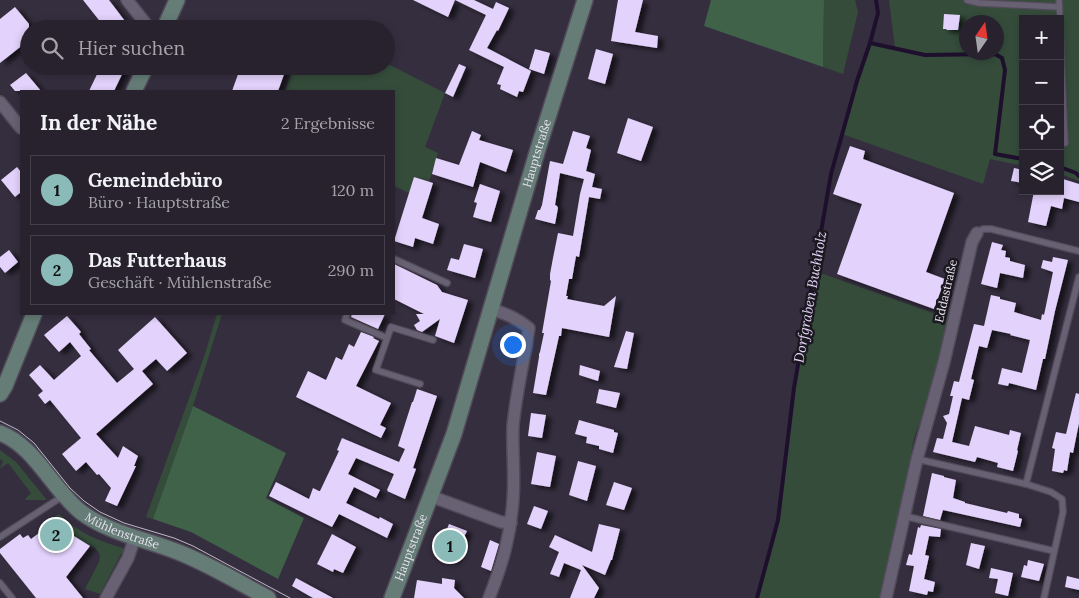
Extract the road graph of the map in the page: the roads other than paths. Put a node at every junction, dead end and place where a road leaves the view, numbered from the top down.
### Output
1 (127, 0) edge
2 (177, 0) edge
3 (585, 0) edge
4 (967, 0) edge
5 (1059, 0) edge
6 (1059, 8) junction
7 (1060, 15) edge
8 (143, 20) edge
9 (168, 20) edge
10 (1061, 60) edge
11 (142, 75) edge
12 (134, 90) edge
13 (0, 102) edge
14 (20, 127) edge
15 (1065, 143) dead end
16 (977, 233) joint
17 (1079, 251) edge
18 (395, 259) edge
19 (1079, 277) edge
20 (447, 283) dead end
21 (491, 309) junction
22 (34, 315) edge
23 (347, 315) edge
24 (387, 338) junction
25 (433, 340) dead end
26 (1, 383) edge
27 (420, 384) dead end
28 (0, 433) edge
29 (917, 459) junction
30 (1026, 484) junction
31 (64, 495) junction
32 (430, 496) junction
33 (904, 516) junction
34 (511, 523) junction
35 (0, 537) edge
36 (135, 537) junction
37 (1054, 551) junction
38 (0, 583) edge
39 (12, 598) edge
40 (106, 598) edge
41 (268, 598) edge
42 (392, 598) edge
43 (489, 598) edge
44 (886, 598) edge
45 (1044, 598) edge

1 - 8 street
2 - 9 main road
3 - 21 main road, Hauptstraße
4 - 6 lane
5 - 6 lane
6 - 7 lane
10 - 15 lane
11 - 12 main road
13 - 14 street
16 - 17 lane, Eddastraße
16 - 29 street, Eddastraße
18 - 20 lane
19 - 30 lane
21 - 32 main road, Hauptstraße
21 - 34 street
22 - 26 main road
23 - 24 lane
24 - 25 lane
24 - 27 lane
28 - 31 main road, Mühlenstraße
29 - 30 lane
29 - 33 street, Eddastraße
30 - 37 lane
31 - 35 lane
31 - 36 main road, Mühlenstraße
32 - 34 street
32 - 42 main road, Hauptstraße
33 - 37 lane
33 - 44 street, Eddastraße
34 - 43 street
36 - 40 street
36 - 41 main road, Mühlenstraße
37 - 45 lane
38 - 39 lane

